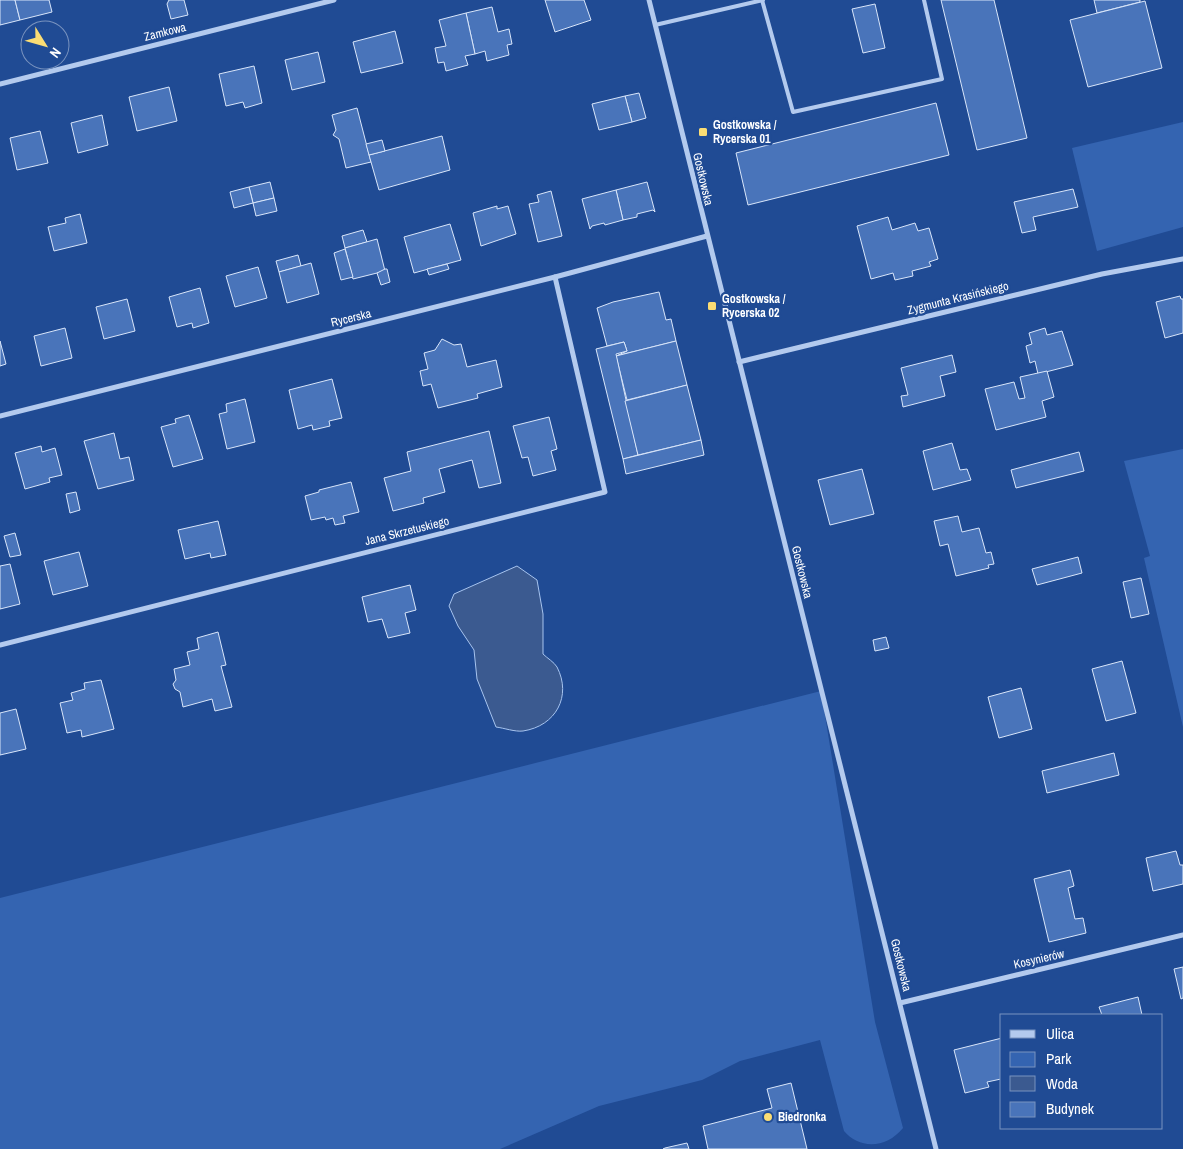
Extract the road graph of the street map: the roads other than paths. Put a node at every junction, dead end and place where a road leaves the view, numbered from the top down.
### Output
1 (334, 0) edge
2 (649, 0) edge
3 (762, 0) edge
4 (924, 0) edge
5 (655, 25) junction
6 (0, 84) edge
7 (707, 236) junction
8 (1183, 259) edge
9 (554, 277) junction
10 (739, 362) junction
11 (0, 416) edge
12 (0, 645) edge
13 (1183, 935) edge
14 (900, 1003) junction
15 (936, 1149) edge

1 - 6 street, Zamkowa
2 - 5 street, Gostkowska
3 - 4 lane
3 - 5 lane
5 - 7 street, Gostkowska
7 - 9 street, Rycerska
7 - 10 street, Gostkowska
8 - 10 street, Zygmunta Krasińskiego
9 - 11 street, Rycerska
9 - 12 street, Jana Skrzetuskiego
10 - 14 street, Gostkowska
13 - 14 street, Kosynierów
14 - 15 street, Gostkowska

